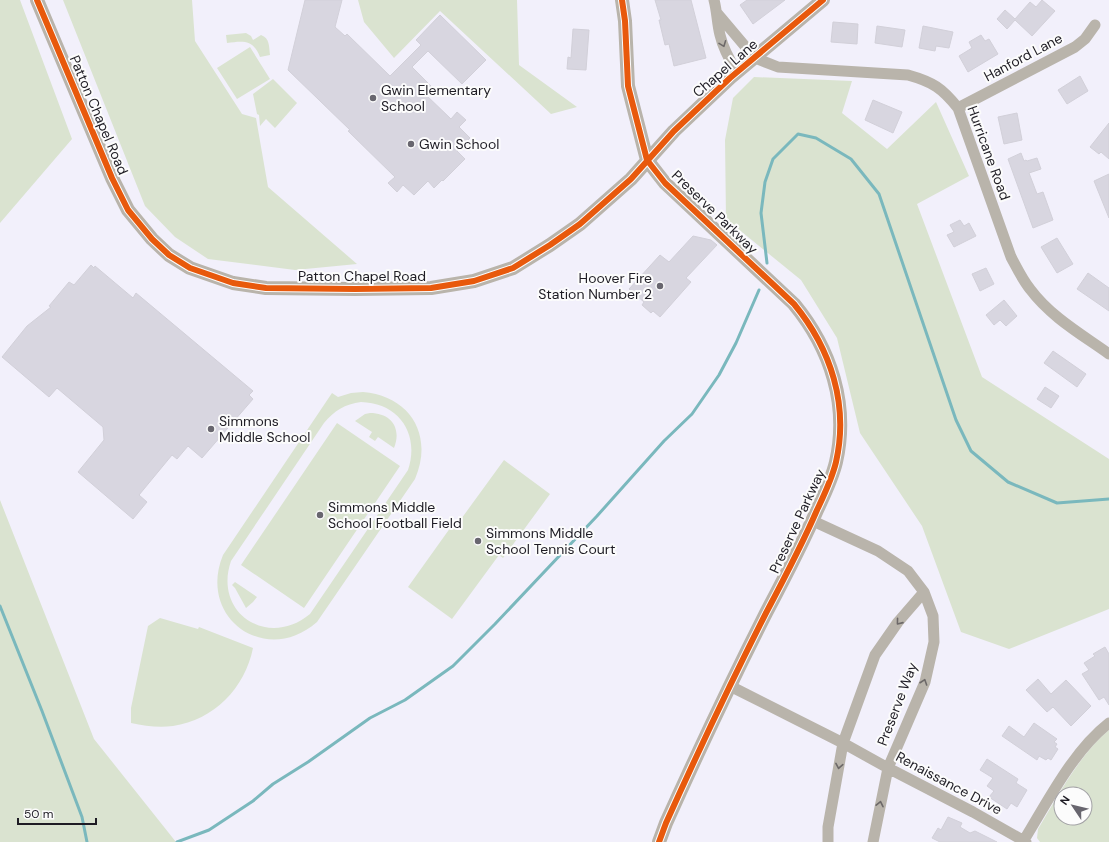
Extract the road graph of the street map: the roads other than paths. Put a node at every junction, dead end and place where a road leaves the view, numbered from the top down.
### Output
1 (37, 0) edge
2 (622, 0) edge
3 (714, 0) edge
4 (823, 0) edge
5 (717, 13) junction
6 (1095, 25) dead end
7 (755, 58) junction
8 (737, 72) junction
9 (958, 108) junction
10 (647, 160) junction
11 (1109, 354) edge
12 (813, 521) junction
13 (924, 592) junction
14 (730, 686) junction
15 (1109, 723) edge
16 (843, 743) junction
17 (888, 768) junction
18 (1025, 841) edge
19 (659, 842) edge
20 (828, 842) edge
21 (873, 842) edge

1 - 10 street, Patton Chapel Road
2 - 10 street
3 - 5 street
4 - 7 street, Chapel Lane
5 - 7 street
5 -> 8 street
6 - 9 street, Hanford Lane
7 - 8 street, Chapel Lane
7 - 9 street, Hurricane Road
8 - 10 street, Chapel Lane
9 - 11 street, Hurricane Road
10 - 12 street, Preserve Parkway
12 - 13 street, Preserve Way
12 - 14 street, Preserve Parkway
13 -> 16 street
17 -> 13 street, Preserve Way
14 - 16 street, Renaissance Drive
14 - 19 street, Preserve Parkway
15 - 18 street
16 - 17 street, Renaissance Drive
16 -> 20 street
17 - 18 street, Renaissance Drive
21 -> 17 street, Preserve Way

